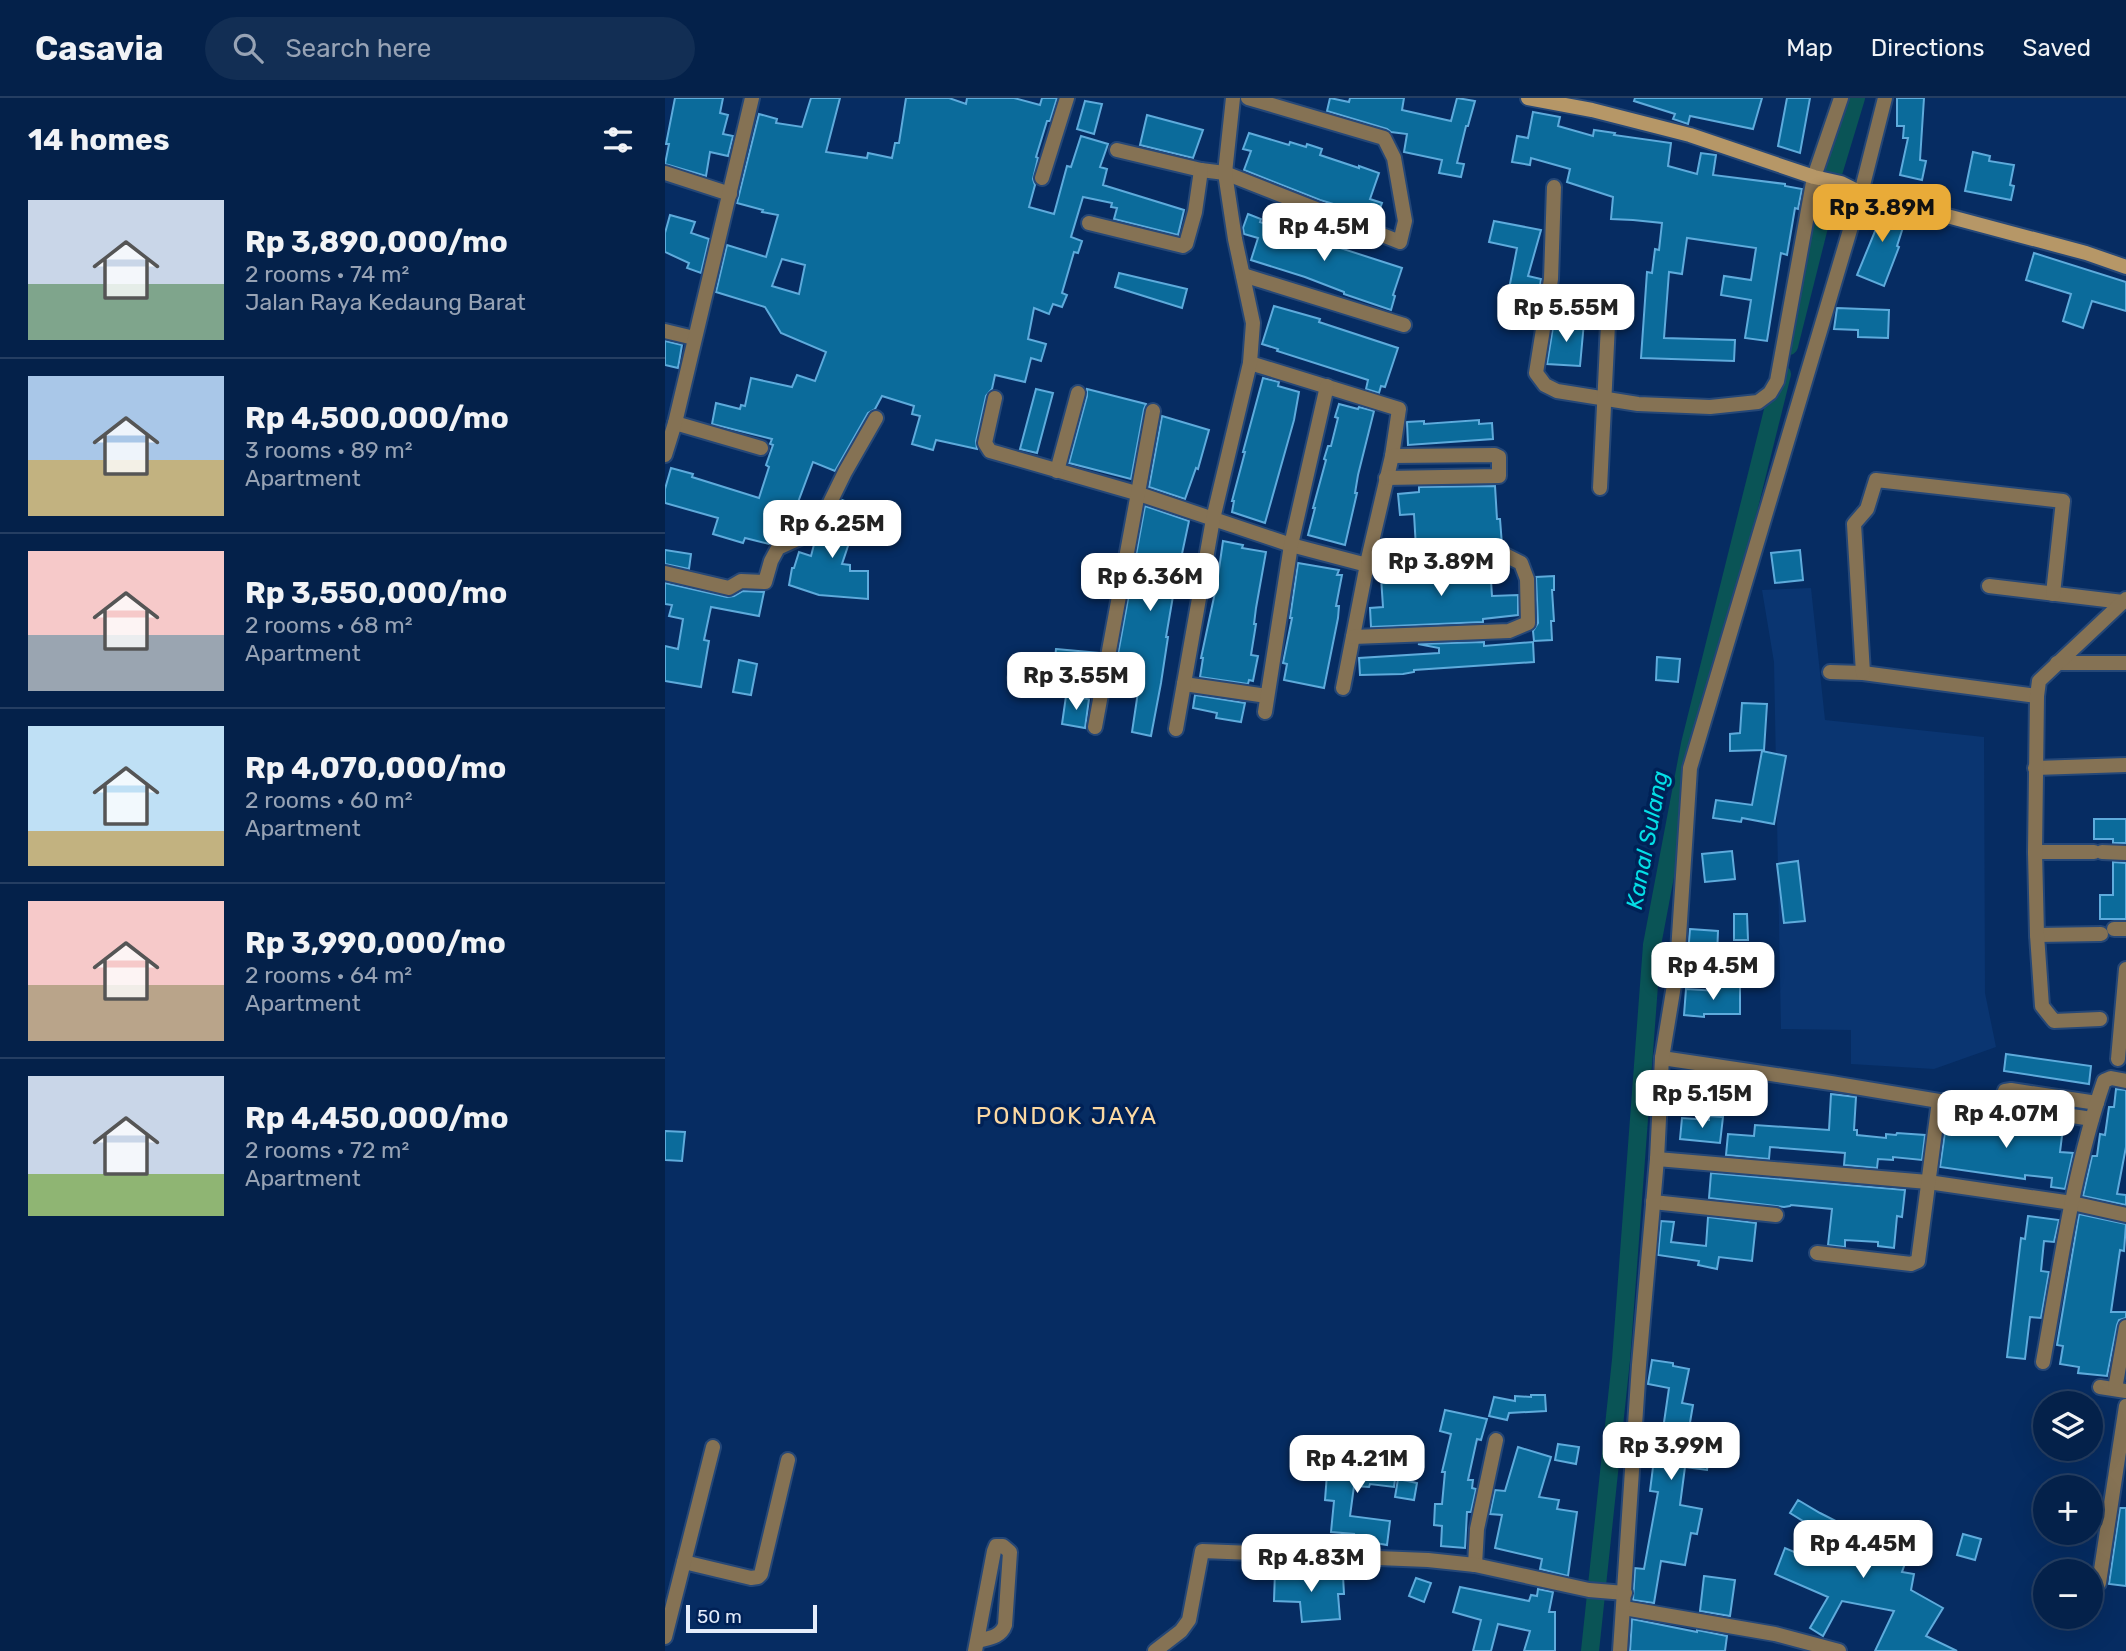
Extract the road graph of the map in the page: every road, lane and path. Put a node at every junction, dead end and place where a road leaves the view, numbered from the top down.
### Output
1 (752, 98) edge
2 (1066, 98) edge
3 (1248, 98) edge
4 (1528, 98) edge
5 (1841, 98) edge
6 (1885, 98) edge
7 (1228, 100) edge
8 (1117, 150) dead end
9 (1201, 170) junction
10 (665, 173) edge
11 (1225, 173) junction
12 (1042, 178) dead end
13 (1825, 180) junction
14 (1554, 187) dead end
15 (1861, 193) junction
16 (730, 194) junction
17 (1089, 223) dead end
18 (2126, 267) edge
19 (1243, 275) junction
20 (1608, 324) dead end
21 (1404, 325) dead end
22 (665, 331) edge
23 (694, 338) junction
24 (1250, 363) junction
25 (1327, 386) junction
26 (1078, 393) dead end
27 (995, 398) dead end
28 (1603, 398) junction
29 (1153, 411) dead end
30 (876, 418) dead end
31 (675, 423) junction
32 (761, 448) dead end
33 (665, 455) edge
34 (1392, 456) junction
35 (1056, 471) junction
36 (1386, 478) junction
37 (1600, 488) dead end
38 (1136, 493) junction
39 (1213, 519) junction
40 (1291, 545) junction
41 (1367, 562) junction
42 (665, 573) edge
43 (1989, 586) dead end
44 (2053, 594) junction
45 (2125, 601) edge
46 (1353, 636) junction
47 (2057, 663) junction
48 (2126, 663) edge
49 (1830, 673) dead end
50 (1863, 673) junction
51 (1015, 678) dead end
52 (1184, 684) junction
53 (1343, 688) dead end
54 (1101, 691) junction
55 (1267, 696) junction
56 (2036, 696) junction
57 (1265, 712) dead end
58 (1095, 727) dead end
59 (1176, 729) dead end
60 (2126, 765) edge
61 (2035, 768) junction
62 (2035, 852) junction
63 (2126, 853) edge
64 (2114, 931) edge
65 (2037, 935) junction
66 (1677, 967) junction
67 (2126, 968) edge
68 (1762, 972) dead end
69 (2100, 1019) dead end
70 (1662, 1058) junction
71 (2118, 1059) dead end
72 (2126, 1081) edge
73 (1939, 1101) junction
74 (2097, 1102) junction
75 (1999, 1105) junction
76 (2092, 1119) junction
77 (1657, 1159) junction
78 (1928, 1182) junction
79 (1653, 1202) junction
80 (2072, 1203) junction
81 (1776, 1215) dead end
82 (2126, 1215) edge
83 (1817, 1252) dead end
84 (2126, 1327) edge
85 (2043, 1362) dead end
86 (2100, 1387) dead end
87 (2121, 1390) edge
88 (2126, 1406) edge
89 (1496, 1440) dead end
90 (713, 1447) dead end
91 (788, 1460) dead end
92 (2103, 1559) edge
93 (684, 1562) junction
94 (1475, 1565) junction
95 (1622, 1598) junction
96 (665, 1637) edge
97 (976, 1646) edge
98 (1155, 1651) edge
99 (1620, 1651) edge
100 (1839, 1651) edge

1 - 16 street
2 - 12 street
3 - 11 street
4 - 13 street
5 - 13 street
6 - 15 street
7 - 11 street
8 - 9 street
9 - 11 street
9 - 17 street
10 - 16 street
11 - 19 street
13 - 15 street
13 - 28 street
14 - 28 street
15 - 18 street
15 - 66 street
16 - 23 street
19 - 21 street
19 - 24 street
20 - 28 street
22 - 23 street
23 - 31 street
24 - 25 street
24 - 39 street
25 - 34 street
25 - 40 street
26 - 35 street
27 - 35 street
28 - 37 street
29 - 38 street
30 - 42 street
31 - 32 street
31 - 33 street
34 - 36 street
34 - 36 street
35 - 38 street
36 - 41 street
38 - 39 street
38 - 54 street
39 - 40 street
39 - 52 street
40 - 41 street
40 - 55 street
41 - 46 street
41 - 46 street
43 - 44 street
44 - 45 street
44 - 50 street
45 - 47 street
46 - 53 street
47 - 48 street
47 - 56 street
49 - 50 street
50 - 56 street
51 - 54 street
52 - 55 street
52 - 59 street
54 - 58 street
55 - 57 street
56 - 61 street
60 - 61 street
61 - 62 street
62 - 63 street
62 - 65 street
64 - 65 street
65 - 69 street
66 - 68 street
66 - 70 street
67 - 71 street
70 - 73 street
70 - 77 street
72 - 74 street
73 - 75 street
73 - 78 street
74 - 75 street
74 - 76 street
75 - 76 street
76 - 80 street
77 - 78 street
77 - 79 street
78 - 80 street
78 - 83 street
79 - 81 street
79 - 95 street
80 - 82 street
80 - 85 street
84 - 87 street
86 - 87 street
88 - 92 street
89 - 94 street
90 - 93 street
91 - 93 street
93 - 96 street
94 - 95 street
94 - 98 street
95 - 99 street
95 - 100 street
97 - 97 street

